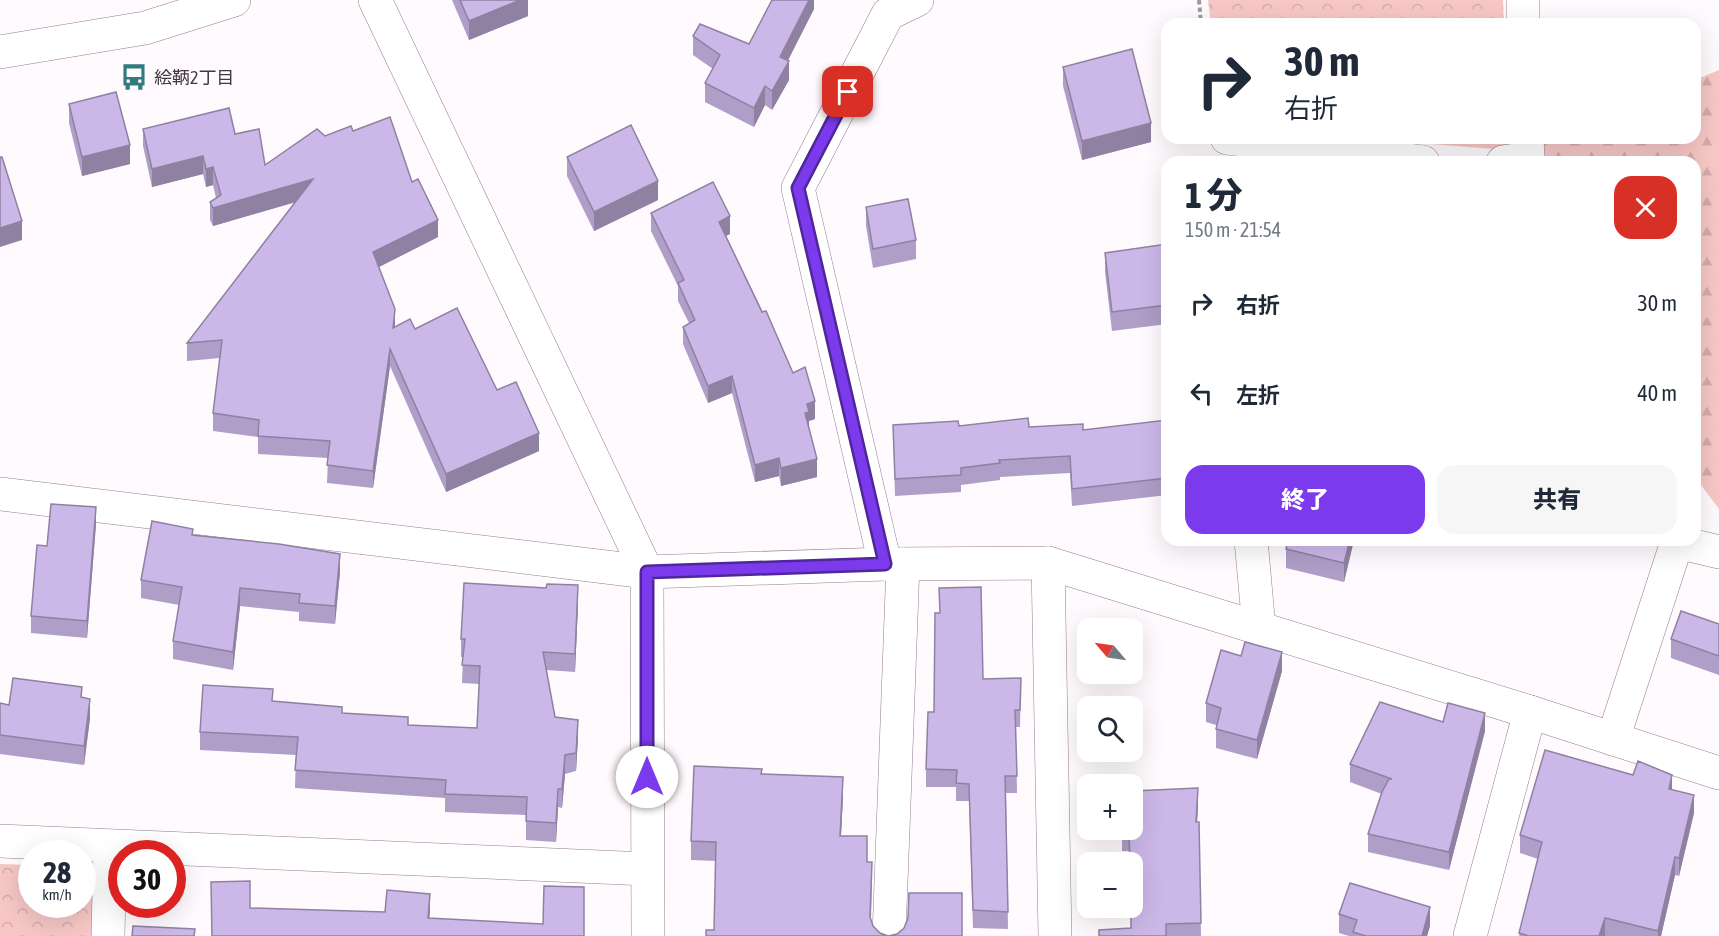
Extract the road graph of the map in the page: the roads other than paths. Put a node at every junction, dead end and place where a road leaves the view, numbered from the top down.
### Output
1 (234, 0) edge
2 (375, 0) edge
3 (917, 0) edge
4 (1522, 0) edge
5 (1523, 18) edge
6 (0, 52) edge
7 (1276, 144) edge
8 (1374, 156) edge
9 (0, 494) edge
10 (1252, 546) edge
11 (1676, 546) edge
12 (1694, 546) edge
13 (1719, 552) edge
14 (1048, 563) junction
15 (894, 564) junction
16 (647, 572) junction
17 (1259, 628) junction
18 (1530, 712) junction
19 (1613, 739) junction
20 (1719, 773) edge
21 (0, 842) edge
22 (108, 847) edge
23 (186, 850) edge
24 (647, 869) junction
25 (108, 918) edge
26 (108, 936) edge
27 (648, 936) edge
28 (889, 936) edge
29 (1055, 936) edge
30 (1470, 936) edge

1 - 6 street
2 - 16 street
3 - 15 street
4 - 5 street
7 - 8 street
9 - 16 street
10 - 17 street
11 - 19 street
12 - 13 street
14 - 15 street
14 - 17 street
14 - 29 street
15 - 16 street
15 - 28 street
16 - 24 street
17 - 18 street
18 - 19 street
18 - 30 street
19 - 20 street
21 - 22 street
23 - 24 street
24 - 27 street
25 - 26 street

